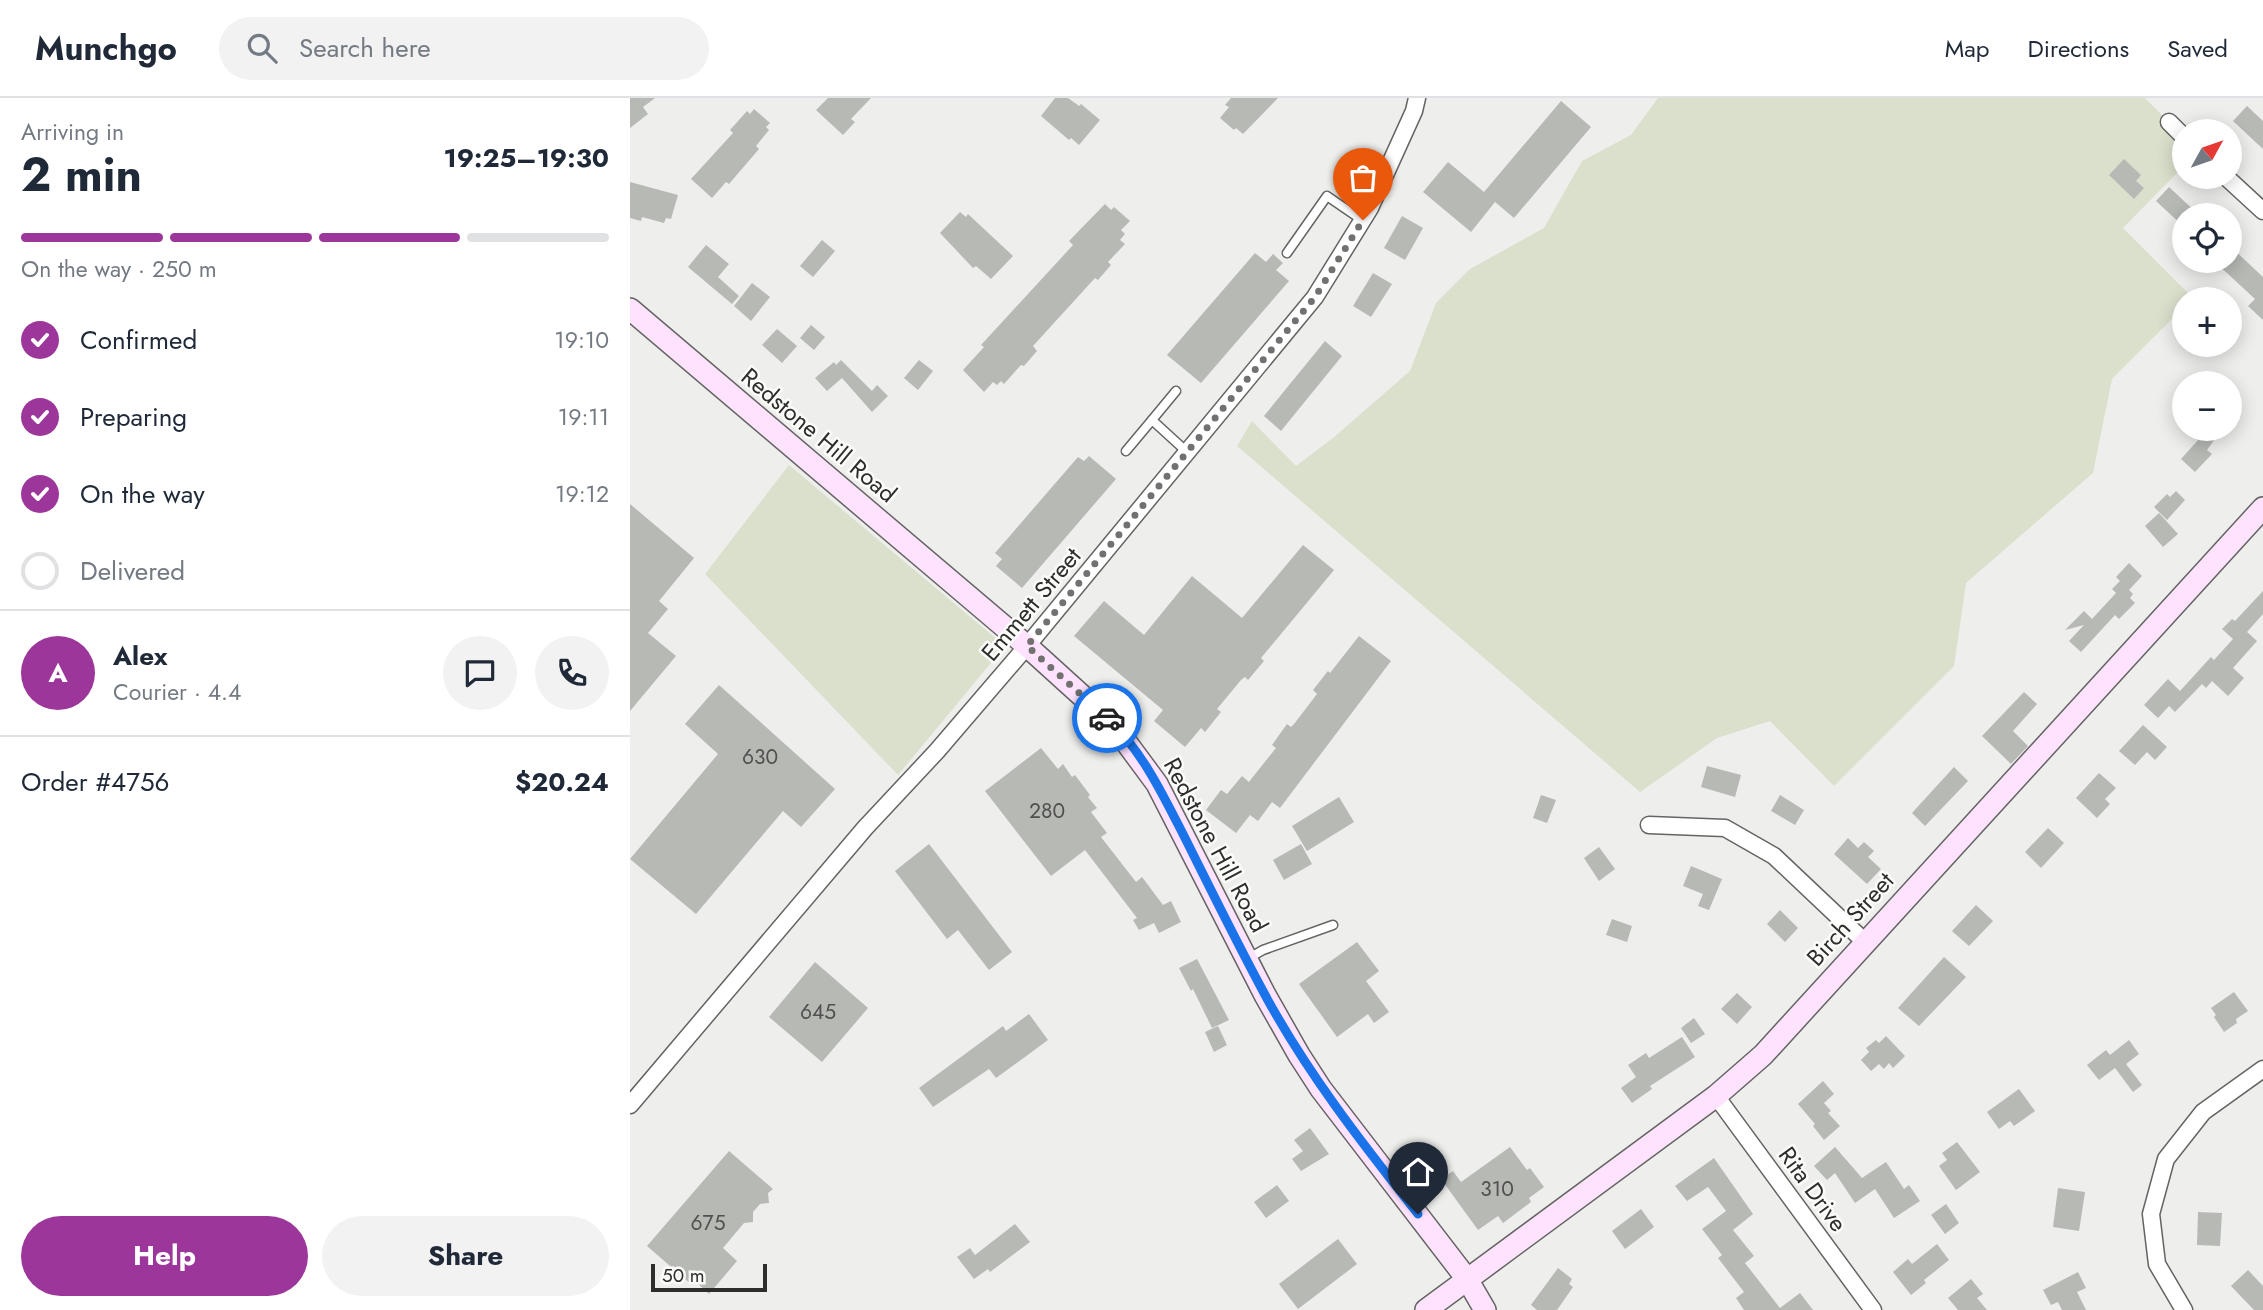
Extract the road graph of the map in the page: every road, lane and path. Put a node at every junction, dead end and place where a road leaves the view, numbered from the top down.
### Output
1 (1417, 98) edge
2 (2169, 122) dead end
3 (2172, 125) edge
4 (2239, 189) edge
5 (2263, 211) edge
6 (1363, 220) junction
7 (1287, 253) dead end
8 (630, 309) edge
9 (1176, 391) dead end
10 (1152, 420) junction
11 (1126, 452) dead end
12 (1187, 452) junction
13 (2263, 508) edge
14 (1027, 646) junction
15 (1649, 825) dead end
16 (1333, 925) dead end
17 (1865, 942) junction
18 (1247, 960) junction
19 (2263, 1069) edge
20 (1716, 1096) junction
21 (630, 1105) edge
22 (1467, 1279) junction
23 (1426, 1310) edge
24 (1485, 1310) edge
25 (1873, 1310) edge
26 (2184, 1310) edge

1 - 6 street, Emmett Street
2 - 3 street
4 - 5 street
6 - 7 lane
6 - 12 street, Emmett Street
8 - 14 main road, Redstone Hill Road
9 - 10 lane
10 - 11 lane
10 - 12 lane
12 - 14 street, Emmett Street
13 - 17 main road, Birch Street
14 - 18 main road, Redstone Hill Road
14 - 21 street, Emmett Street
15 - 17 street
16 - 18 lane
17 - 20 main road, Birch Street
18 - 22 main road, Redstone Hill Road
19 - 26 street
20 - 22 main road, Birch Street
20 - 25 street, Rita Drive
22 - 23 main road, Birch Street
22 - 24 main road, Redstone Hill Road

